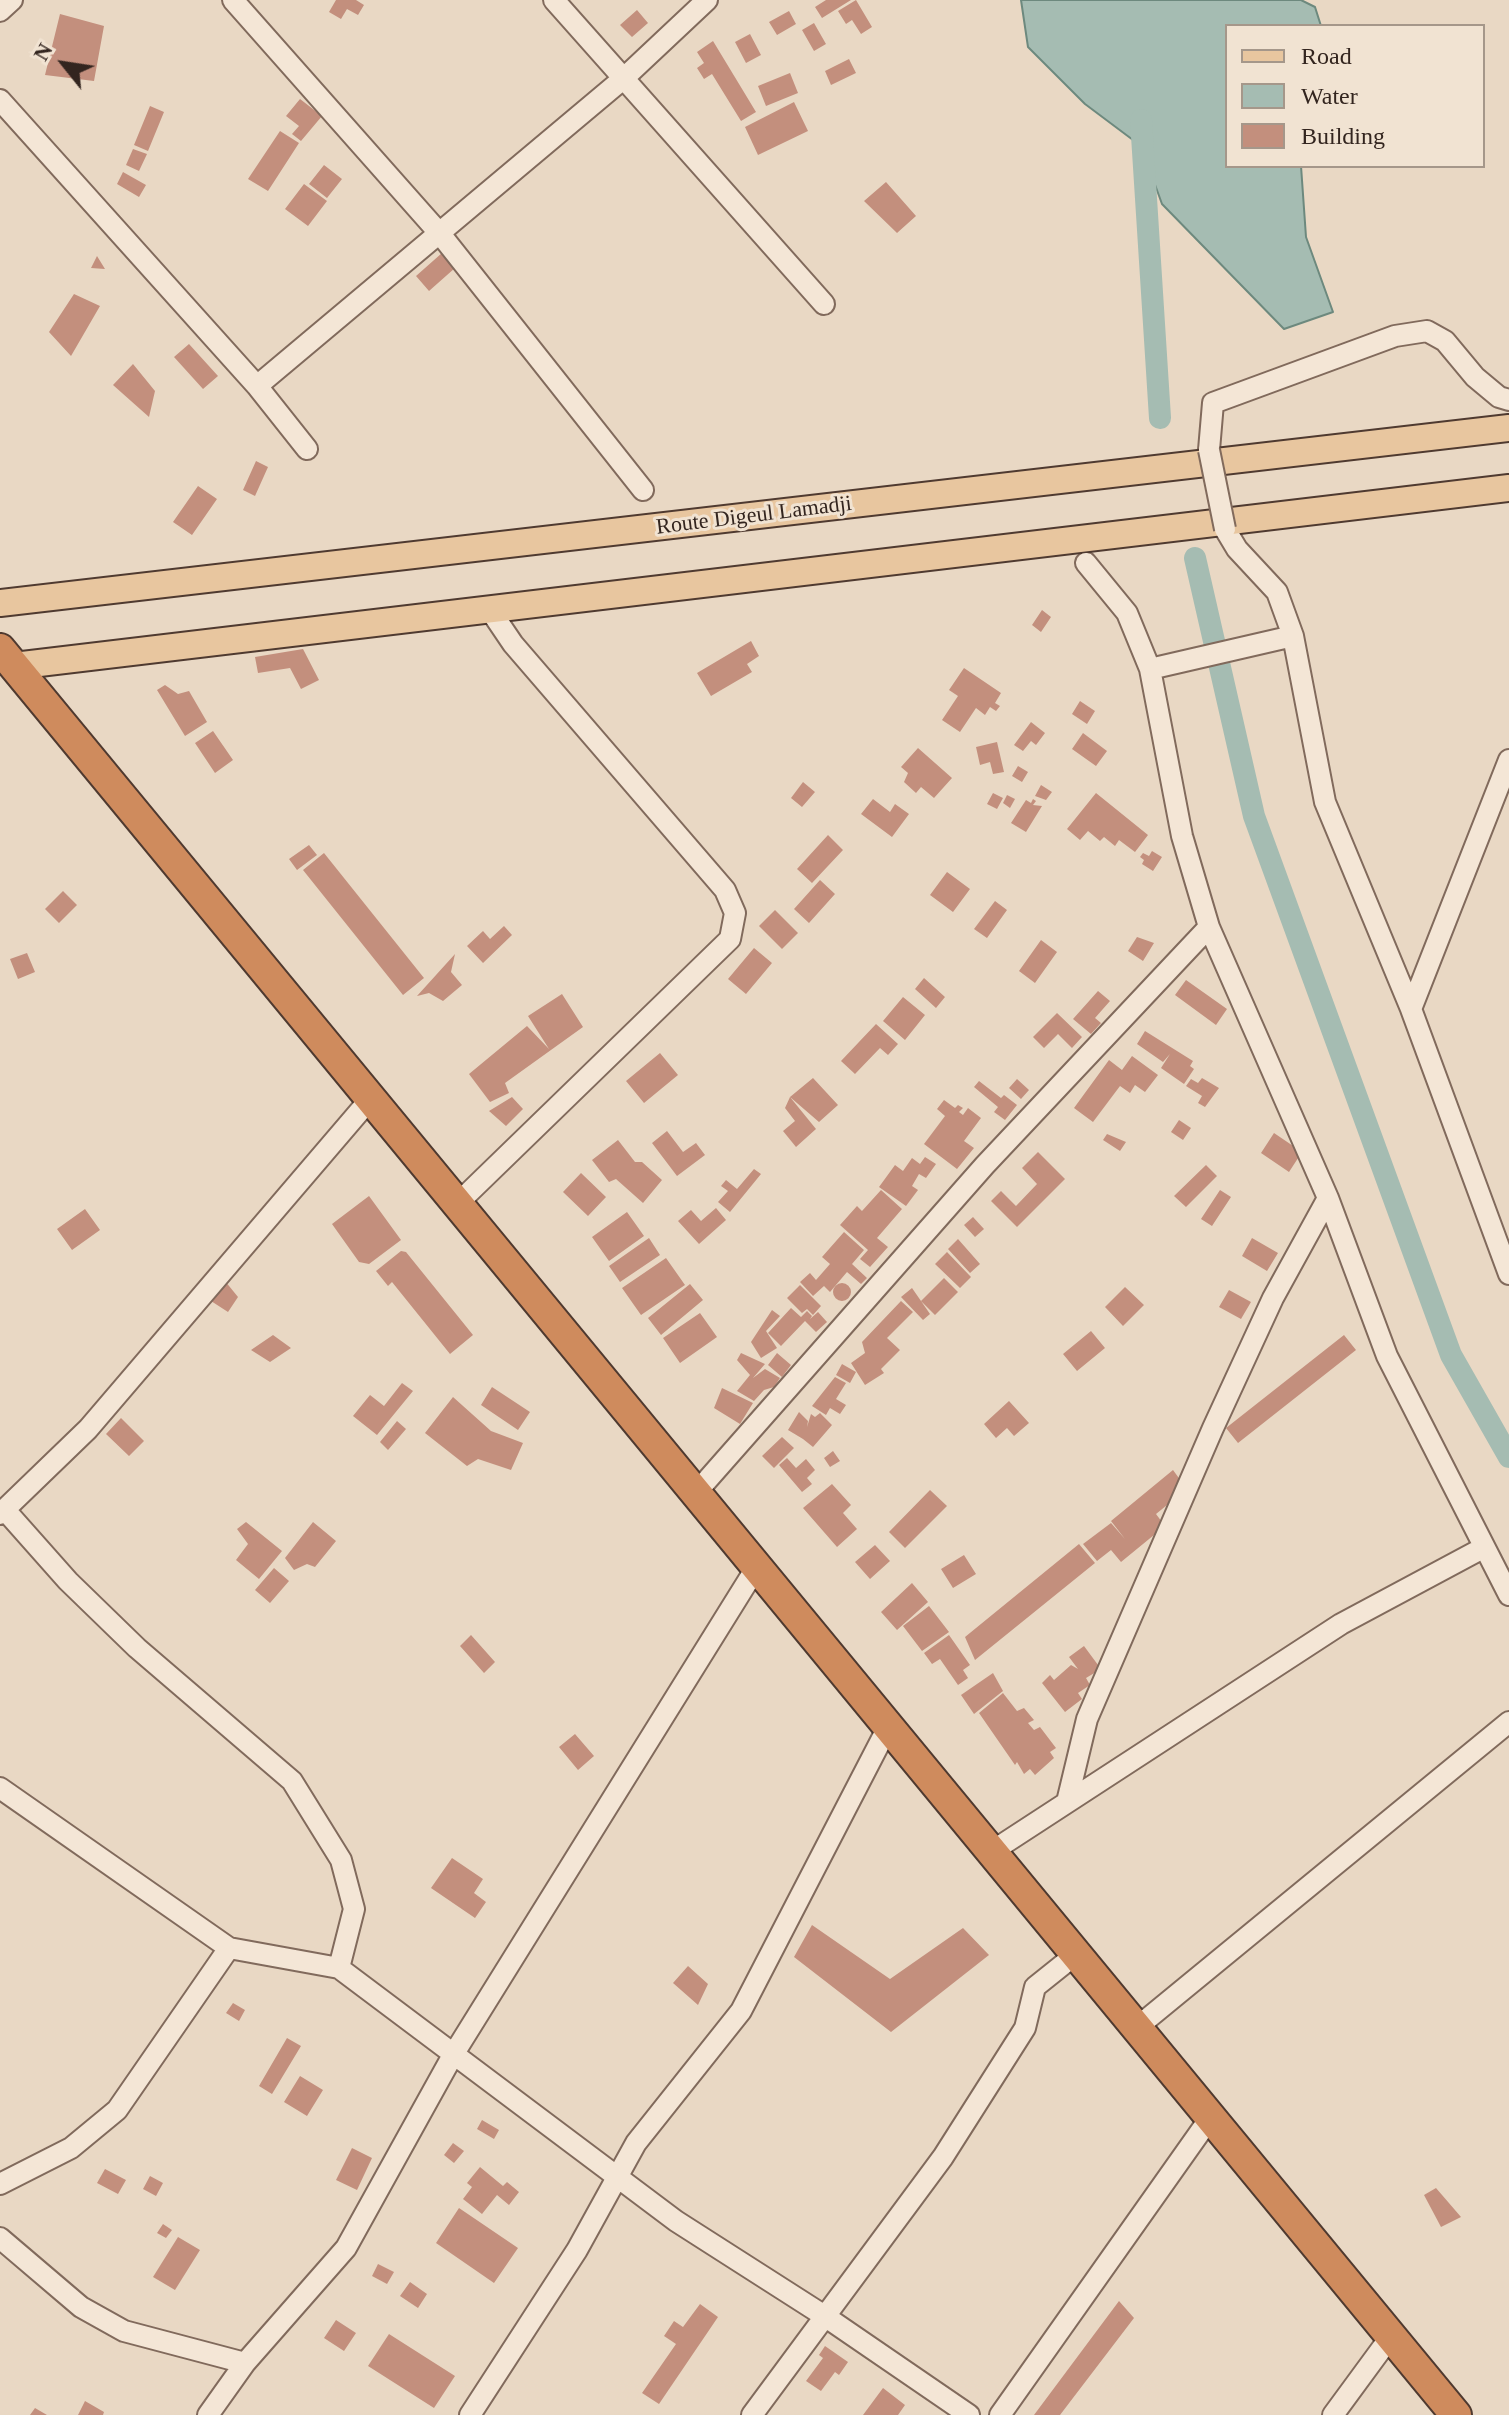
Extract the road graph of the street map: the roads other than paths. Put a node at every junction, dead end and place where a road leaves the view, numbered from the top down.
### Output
1 (12, 0) edge
2 (233, 0) edge
3 (554, 0) edge
4 (707, 0) edge
5 (0, 11) edge
6 (624, 78) junction
7 (0, 100) edge
8 (441, 235) junction
9 (824, 304) dead end
10 (257, 386) junction
11 (1509, 400) edge
12 (1509, 428) edge
13 (307, 449) dead end
14 (1509, 488) edge
15 (643, 490) dead end
16 (1086, 563) dead end
17 (0, 603) edge
18 (490, 610) junction
19 (1293, 636) junction
20 (7, 658) edge
21 (1150, 669) junction
22 (1509, 760) edge
23 (1209, 927) junction
24 (1411, 1009) junction
25 (371, 1098) junction
26 (1328, 1198) junction
27 (456, 1205) junction
28 (1509, 1273) edge
29 (694, 1495) junction
30 (2, 1512) edge
31 (1483, 1548) junction
32 (756, 1568) junction
33 (1509, 1595) edge
34 (1509, 1722) edge
35 (889, 1725) junction
36 (3, 1797) edge
37 (1067, 1802) junction
38 (991, 1852) junction
39 (229, 1948) junction
40 (1075, 1955) junction
41 (339, 1968) junction
42 (1135, 2029) junction
43 (453, 2055) junction
44 (1210, 2118) junction
45 (620, 2176) junction
46 (0, 2184) edge
47 (0, 2238) edge
48 (823, 2315) junction
49 (1391, 2336) junction
50 (245, 2363) junction
51 (208, 2415) edge
52 (470, 2415) edge
53 (752, 2415) edge
54 (969, 2415) edge
55 (1000, 2415) edge
56 (1333, 2415) edge
57 (1456, 2415) edge

1 - 5 street
2 - 8 street
3 - 6 street
4 - 6 street
6 - 8 street
6 - 9 street
7 - 10 street
8 - 10 street
8 - 15 street
10 - 13 street
11 - 19 street, bridge
12 - 17 main road, Route Digeul Lamadji
14 - 18 main road
16 - 21 street
18 - 20 main road
18 - 27 street
19 - 21 street
19 - 24 street
20 - 25 highway
21 - 23 street
22 - 24 street
23 - 26 street
23 - 29 street
24 - 28 street
25 - 27 highway
25 - 30 street
26 - 31 street
26 - 37 street
27 - 29 highway
29 - 32 highway
30 - 41 street
31 - 33 street
31 - 37 street
32 - 35 highway
32 - 43 street
34 - 42 street
35 - 38 highway
35 - 45 street
36 - 39 street
37 - 38 street
38 - 40 highway
39 - 41 street
39 - 46 street
40 - 42 highway
40 - 48 street
41 - 43 street
42 - 44 highway
43 - 45 street
43 - 50 street
44 - 49 highway
44 - 55 street
45 - 48 street
45 - 52 street
47 - 50 street
48 - 53 street
48 - 54 street
49 - 56 street
49 - 57 highway
50 - 51 street

